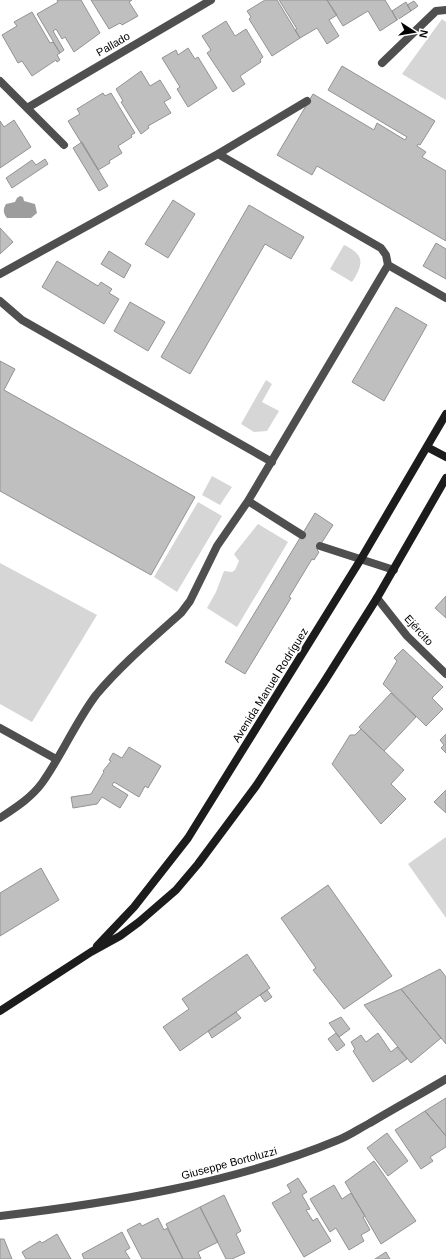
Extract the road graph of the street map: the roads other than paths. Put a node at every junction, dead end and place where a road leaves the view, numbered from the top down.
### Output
1 (211, 0) edge
2 (446, 10) edge
3 (382, 63) dead end
4 (0, 81) edge
5 (307, 101) dead end
6 (27, 108) junction
7 (64, 145) dead end
8 (218, 154) junction
9 (388, 265) junction
10 (0, 274) edge
11 (446, 298) edge
12 (0, 300) edge
13 (446, 414) edge
14 (427, 447) junction
15 (446, 457) edge
16 (272, 462) junction
17 (446, 478) edge
18 (248, 502) junction
19 (302, 535) dead end
20 (320, 546) dead end
21 (361, 559) junction
22 (394, 570) junction
23 (377, 598) junction
24 (446, 674) edge
25 (0, 728) edge
26 (56, 759) junction
27 (0, 818) edge
28 (91, 952) junction
29 (0, 1011) edge
30 (446, 1079) edge
31 (0, 1216) edge

1 - 6 street, Pallado
2 - 3 street
4 - 6 street
5 - 8 street
6 - 7 street
8 - 9 street
8 - 10 street
9 - 11 street
9 - 16 street
12 - 16 street
13 - 14 main road, Avenida Manuel Rodríguez
14 - 15 main road
14 - 21 main road, Avenida Manuel Rodríguez
16 - 18 street
17 - 22 main road, Avenida Manuel Rodríguez
18 - 19 street
18 - 26 street
20 - 21 street
21 - 22 street
21 - 28 main road, Avenida Manuel Rodríguez
22 - 23 main road, Avenida Manuel Rodríguez
23 - 24 street, Ejército
23 - 28 main road, Avenida Manuel Rodríguez
25 - 26 street
26 - 27 street
28 - 29 main road, Avenida Manuel Rodríguez
30 - 31 street, Giuseppe Bortoluzzi

